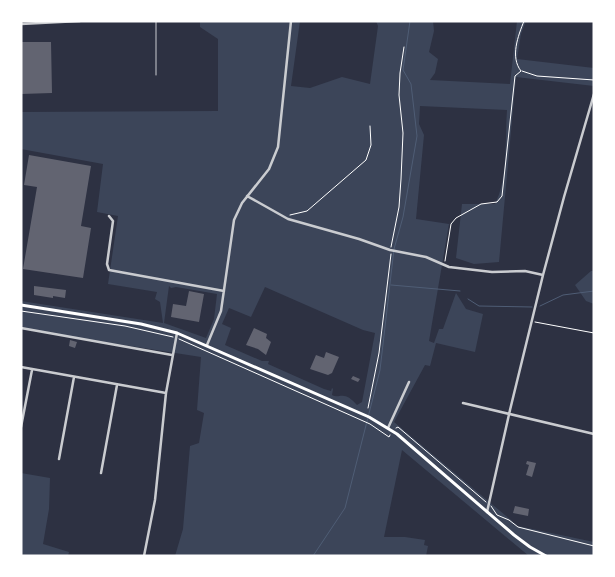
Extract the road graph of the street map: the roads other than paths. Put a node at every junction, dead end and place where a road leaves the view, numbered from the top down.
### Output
1 (80, 21) edge
2 (156, 21) edge
3 (291, 21) edge
4 (21, 24) edge
5 (156, 75) dead end
6 (594, 94) edge
7 (247, 196) junction
8 (109, 216) dead end
9 (544, 275) junction
10 (224, 291) junction
11 (21, 305) edge
12 (21, 328) edge
13 (177, 333) junction
14 (207, 345) junction
15 (173, 355) junction
16 (21, 367) edge
17 (32, 369) junction
18 (74, 377) junction
19 (409, 382) dead end
20 (117, 385) junction
21 (166, 393) junction
22 (462, 403) dead end
23 (509, 415) junction
24 (21, 427) edge
25 (388, 428) junction
26 (594, 434) edge
27 (59, 459) dead end
28 (101, 473) dead end
29 (487, 512) junction
30 (144, 556) edge
31 (546, 556) edge

1 - 4 street
2 - 5 lane
3 - 7 street
6 - 9 street
7 - 9 street
7 - 10 street
8 - 10 street
9 - 23 street
10 - 14 street
11 - 13 main road
12 - 15 street
13 - 14 main road
13 - 15 street
14 - 25 main road
15 - 21 street
16 - 17 street
17 - 18 street
17 - 24 street
18 - 20 street
18 - 27 street
19 - 25 street
20 - 21 street
20 - 28 street
21 - 30 street
22 - 23 street
23 - 26 street
23 - 29 street
25 - 29 main road
29 - 31 main road

